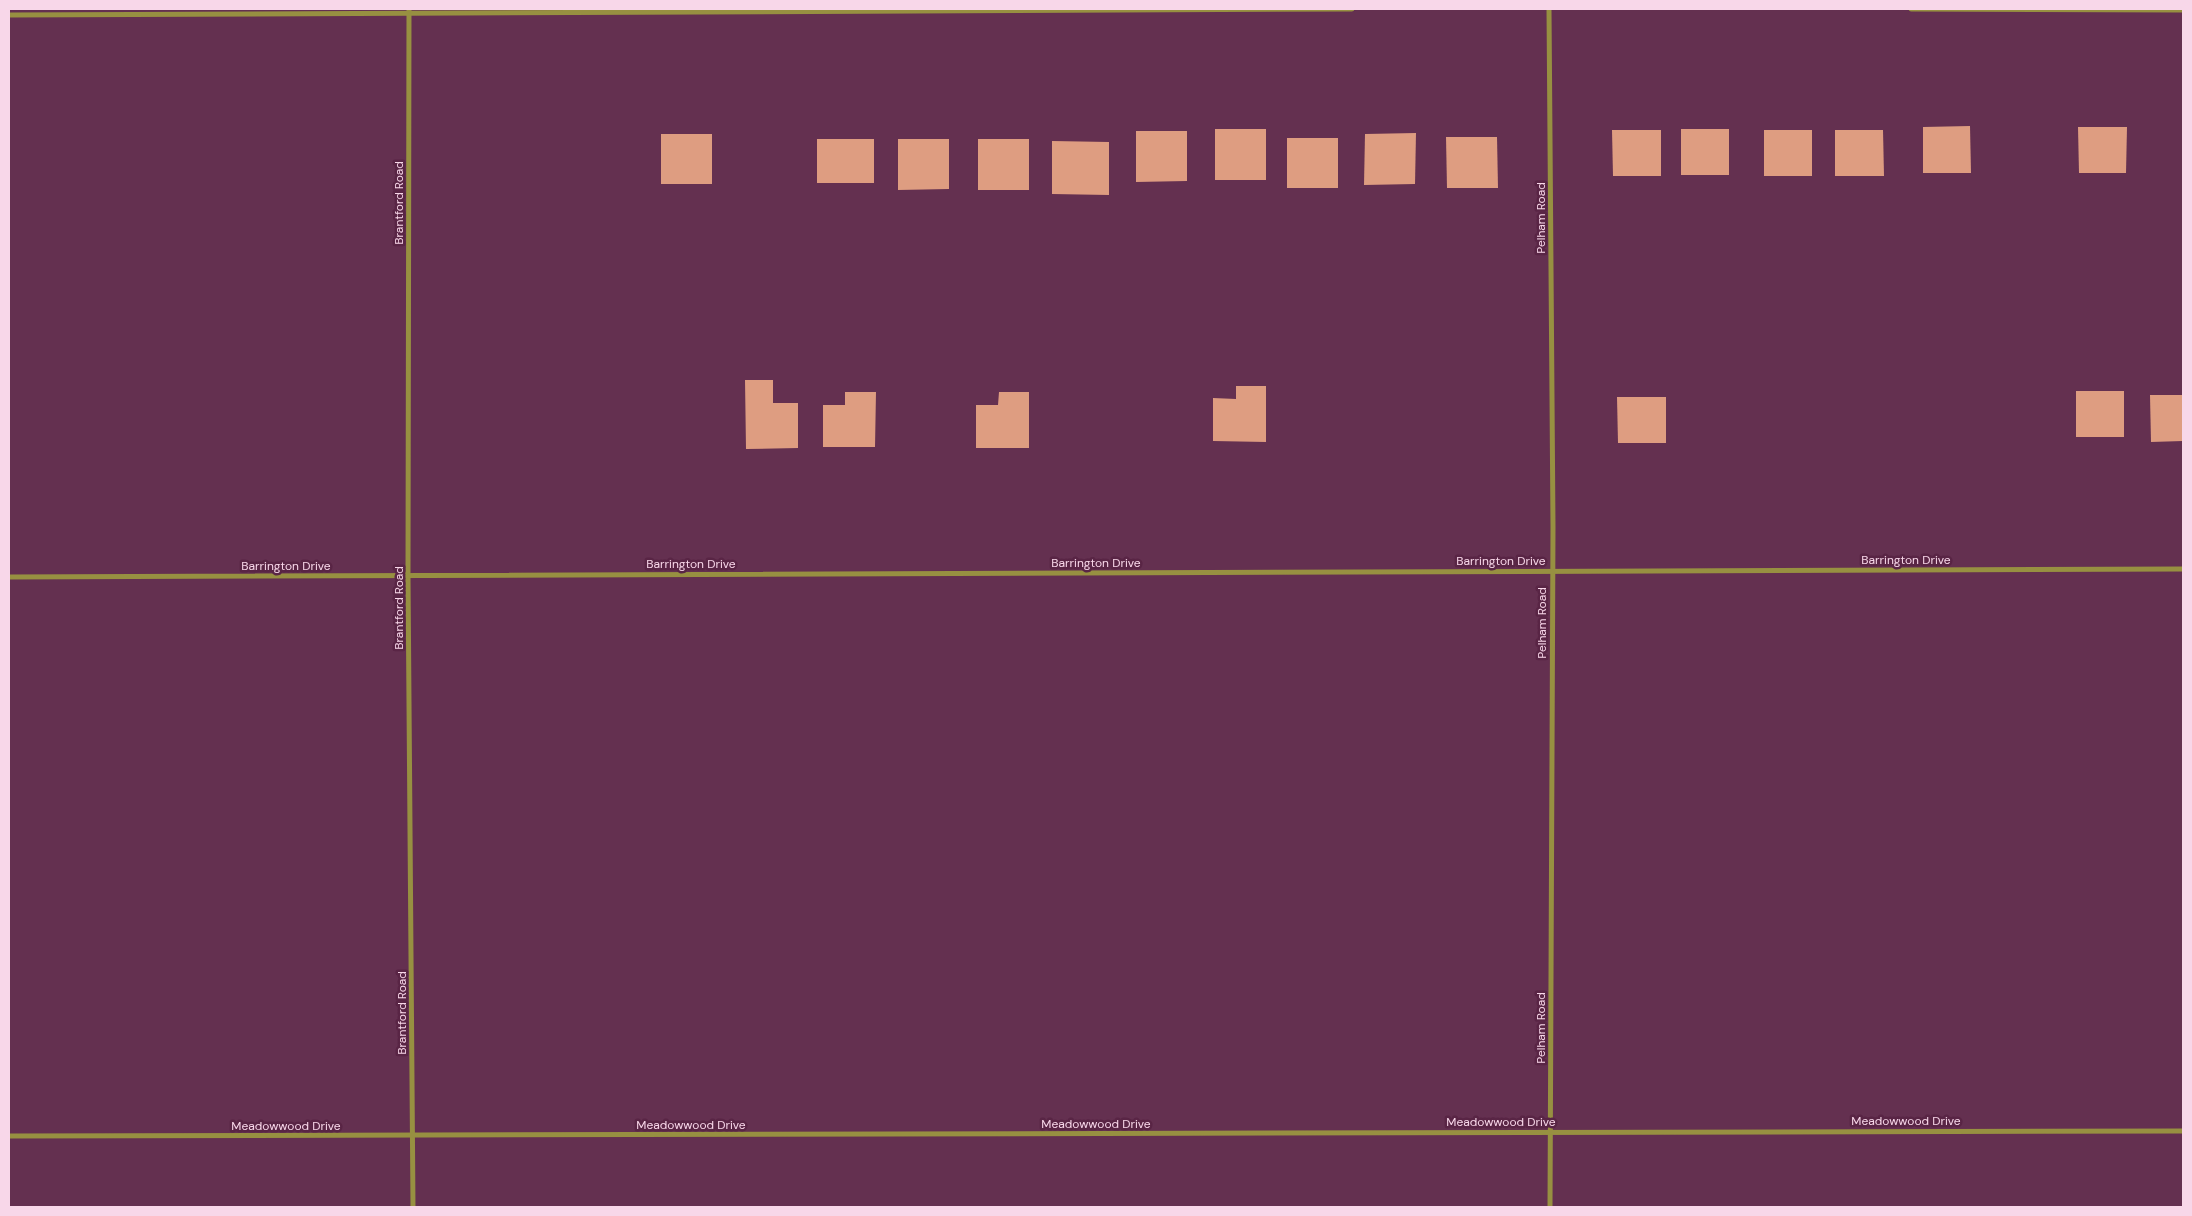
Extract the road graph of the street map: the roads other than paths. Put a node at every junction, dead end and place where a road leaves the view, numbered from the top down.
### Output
1 (1352, 9) edge
2 (1549, 9) edge
3 (1911, 9) edge
4 (2183, 10) edge
5 (409, 11) edge
6 (9, 15) edge
7 (2183, 569) edge
8 (1552, 571) junction
9 (408, 576) junction
10 (9, 577) edge
11 (2183, 1131) edge
12 (1550, 1132) junction
13 (9, 1136) edge
14 (413, 1136) junction
15 (412, 1207) edge
16 (1550, 1207) edge

1 - 5 street
2 - 8 street, Pelham Road
3 - 4 street
5 - 6 street
5 - 9 street, Brantford Road
7 - 8 street, Barrington Drive
8 - 9 street, Barrington Drive
8 - 12 street, Pelham Road
9 - 10 street, Barrington Drive
9 - 14 street, Brantford Road
11 - 12 street, Meadowwood Drive
12 - 14 street, Meadowwood Drive
12 - 16 street, Pelham Road
13 - 14 street, Meadowwood Drive
14 - 15 street, Brantford Road

